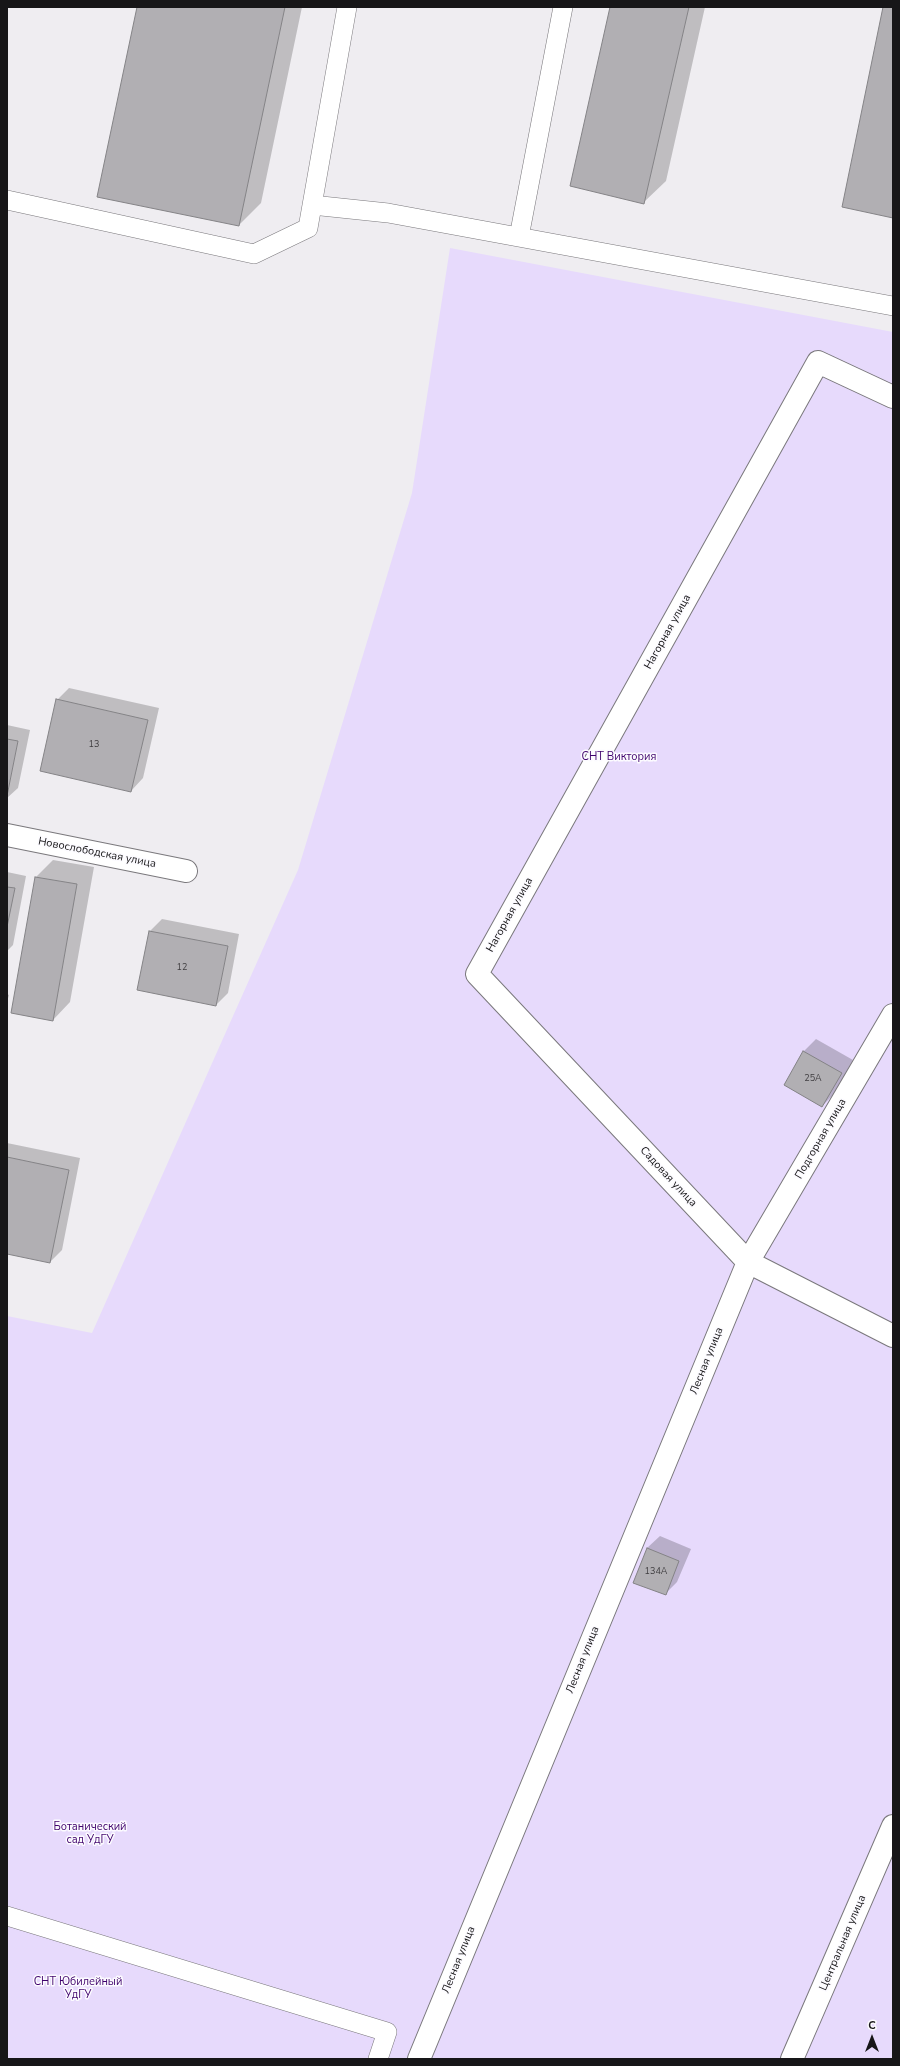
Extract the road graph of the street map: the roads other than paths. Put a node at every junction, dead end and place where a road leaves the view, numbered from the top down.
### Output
1 (347, 7) edge
2 (562, 7) edge
3 (7, 200) edge
4 (312, 205) junction
5 (519, 237) junction
6 (893, 306) edge
7 (893, 397) edge
8 (7, 835) edge
9 (186, 871) dead end
10 (477, 974) joint
11 (893, 1015) edge
12 (748, 1262) junction
13 (893, 1336) edge
14 (893, 1826) edge
15 (7, 1916) edge
16 (378, 2059) edge
17 (420, 2059) edge
18 (792, 2059) edge

1 - 4 lane
2 - 5 lane
3 - 4 lane
4 - 5 lane
5 - 6 lane
7 - 10 street, Нагорная улица
8 - 9 street, Новослободская улица
10 - 12 street, Садовая улица
11 - 12 street, Подгорная улица
12 - 13 street, Садовая улица
12 - 17 street, Лесная улица
14 - 18 street, Центральная улица
15 - 16 lane

